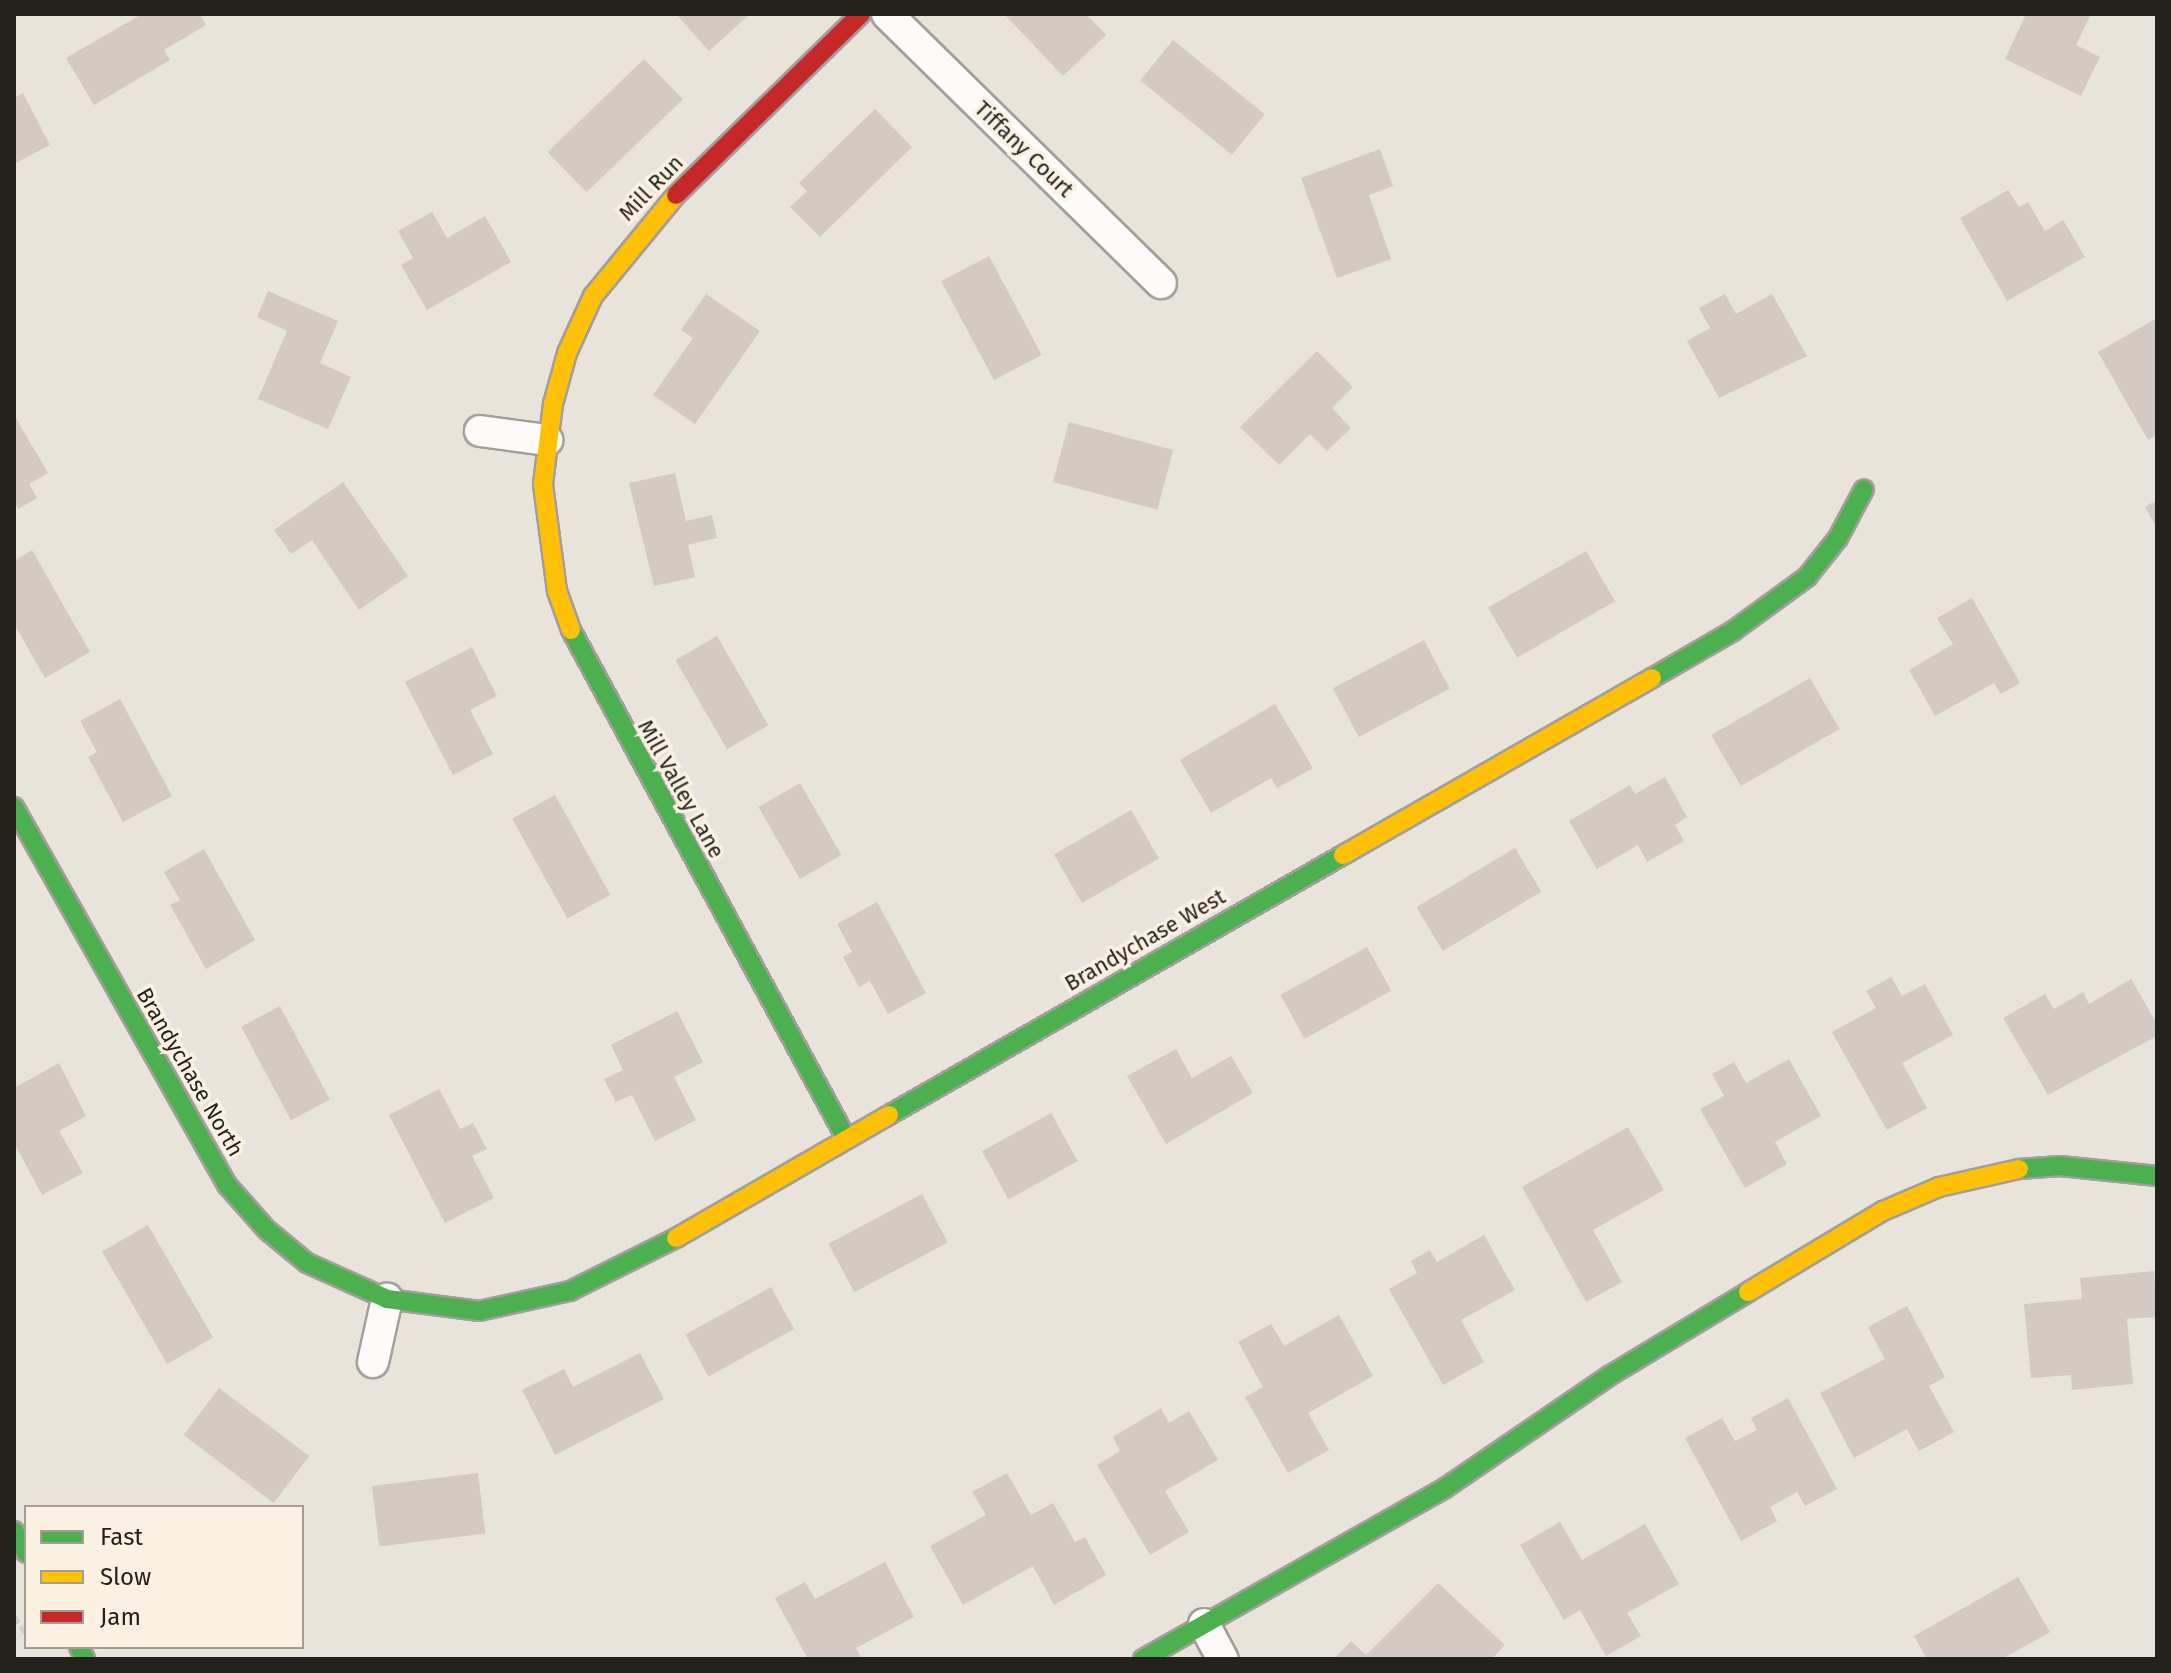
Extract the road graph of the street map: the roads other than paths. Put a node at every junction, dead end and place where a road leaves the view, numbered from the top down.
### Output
1 (861, 14) edge
2 (887, 14) edge
3 (1161, 283) dead end
4 (480, 431) dead end
5 (547, 440) junction
6 (1864, 489) dead end
7 (14, 807) edge
8 (846, 1138) junction
9 (2157, 1176) edge
10 (387, 1299) junction
11 (373, 1362) dead end
12 (14, 1531) edge
13 (24, 1549) edge
14 (1204, 1624) junction
15 (1143, 1659) edge
16 (1223, 1659) edge

1 - 5 street, Mill Run
2 - 3 street, Tiffany Court
4 - 5 street
5 - 8 street, Mill Valley Lane
6 - 8 street, Brandychase West
7 - 10 street, Brandychase North
8 - 10 street, Brandychase West
9 - 14 street
10 - 11 street
12 - 13 street
14 - 15 street
14 - 16 street

